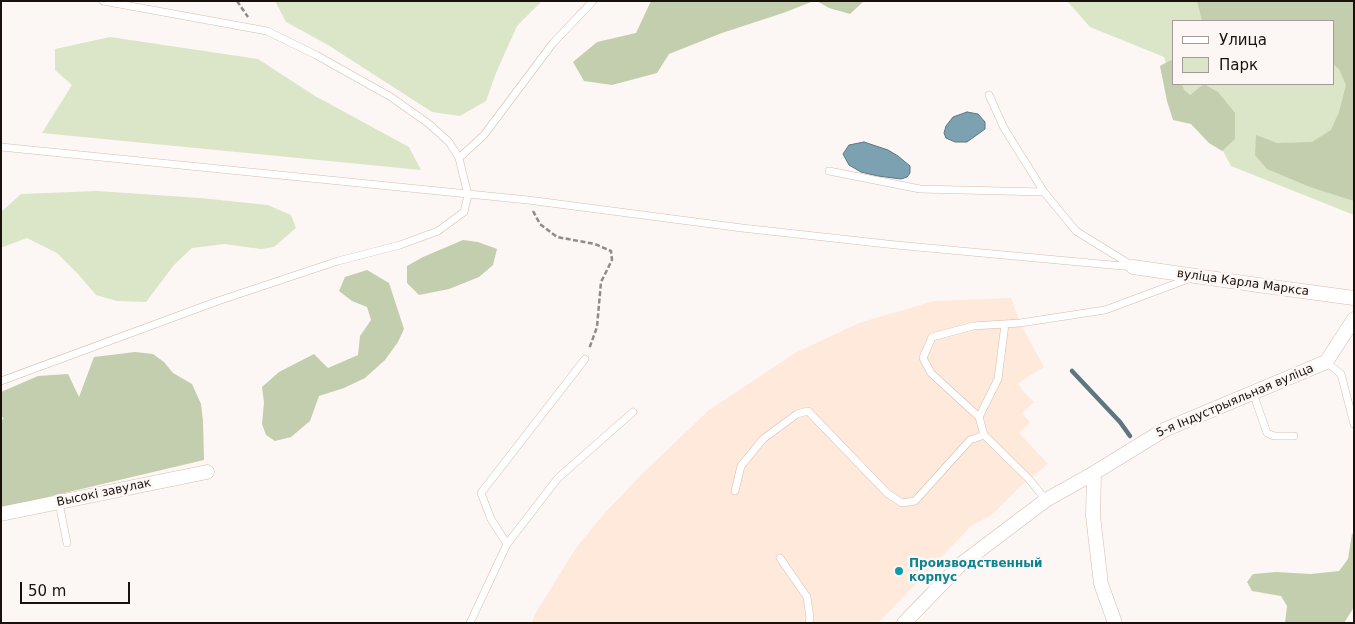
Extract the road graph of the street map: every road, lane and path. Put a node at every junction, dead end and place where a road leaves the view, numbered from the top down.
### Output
1 (103, 1) edge
2 (593, 1) edge
3 (989, 95) dead end
4 (1, 147) edge
5 (459, 158) junction
6 (829, 170) dead end
7 (1044, 192) junction
8 (468, 195) junction
9 (528, 200) junction
10 (1133, 266) junction
11 (1195, 276) junction
12 (1354, 298) edge
13 (1354, 319) edge
14 (1005, 324) junction
15 (585, 359) joint
16 (1326, 362) junction
17 (1, 381) edge
18 (1253, 393) junction
19 (633, 412) dead end
20 (979, 417) junction
21 (1354, 424) edge
22 (984, 435) junction
23 (1294, 436) dead end
24 (207, 472) dead end
25 (1094, 473) junction
26 (735, 491) dead end
27 (1046, 500) junction
28 (59, 503) junction
29 (1, 514) edge
30 (67, 543) dead end
31 (506, 544) junction
32 (780, 558) dead end
33 (470, 623) edge
34 (809, 623) edge
35 (904, 623) edge
36 (1115, 623) edge

1 - 5 lane
2 - 5 lane
3 - 7 lane
4 - 8 lane
5 - 8 lane
6 - 7 lane
7 - 10 lane
8 - 9 lane
8 - 17 lane
9 - 10 lane
9 - 15 path
10 - 11 street, вуліца Карла Маркса
11 - 12 street, вуліца Карла Маркса
11 - 14 lane
13 - 16 street
14 - 20 lane
14 - 20 lane
15 - 31 lane
16 - 18 street, 5-я Індустрыяльная вуліца
16 - 21 lane
18 - 23 lane
18 - 25 street, 5-я Індустрыяльная вуліца
19 - 31 lane
20 - 22 lane
22 - 26 lane
22 - 27 lane
24 - 28 street, Высокі завулак
25 - 27 street, 5-я Індустрыяльная вуліца
25 - 36 street
27 - 35 street, 5-я Індустрыяльная вуліца
28 - 29 street, Высокі завулак
28 - 30 lane
31 - 33 lane
32 - 34 lane

